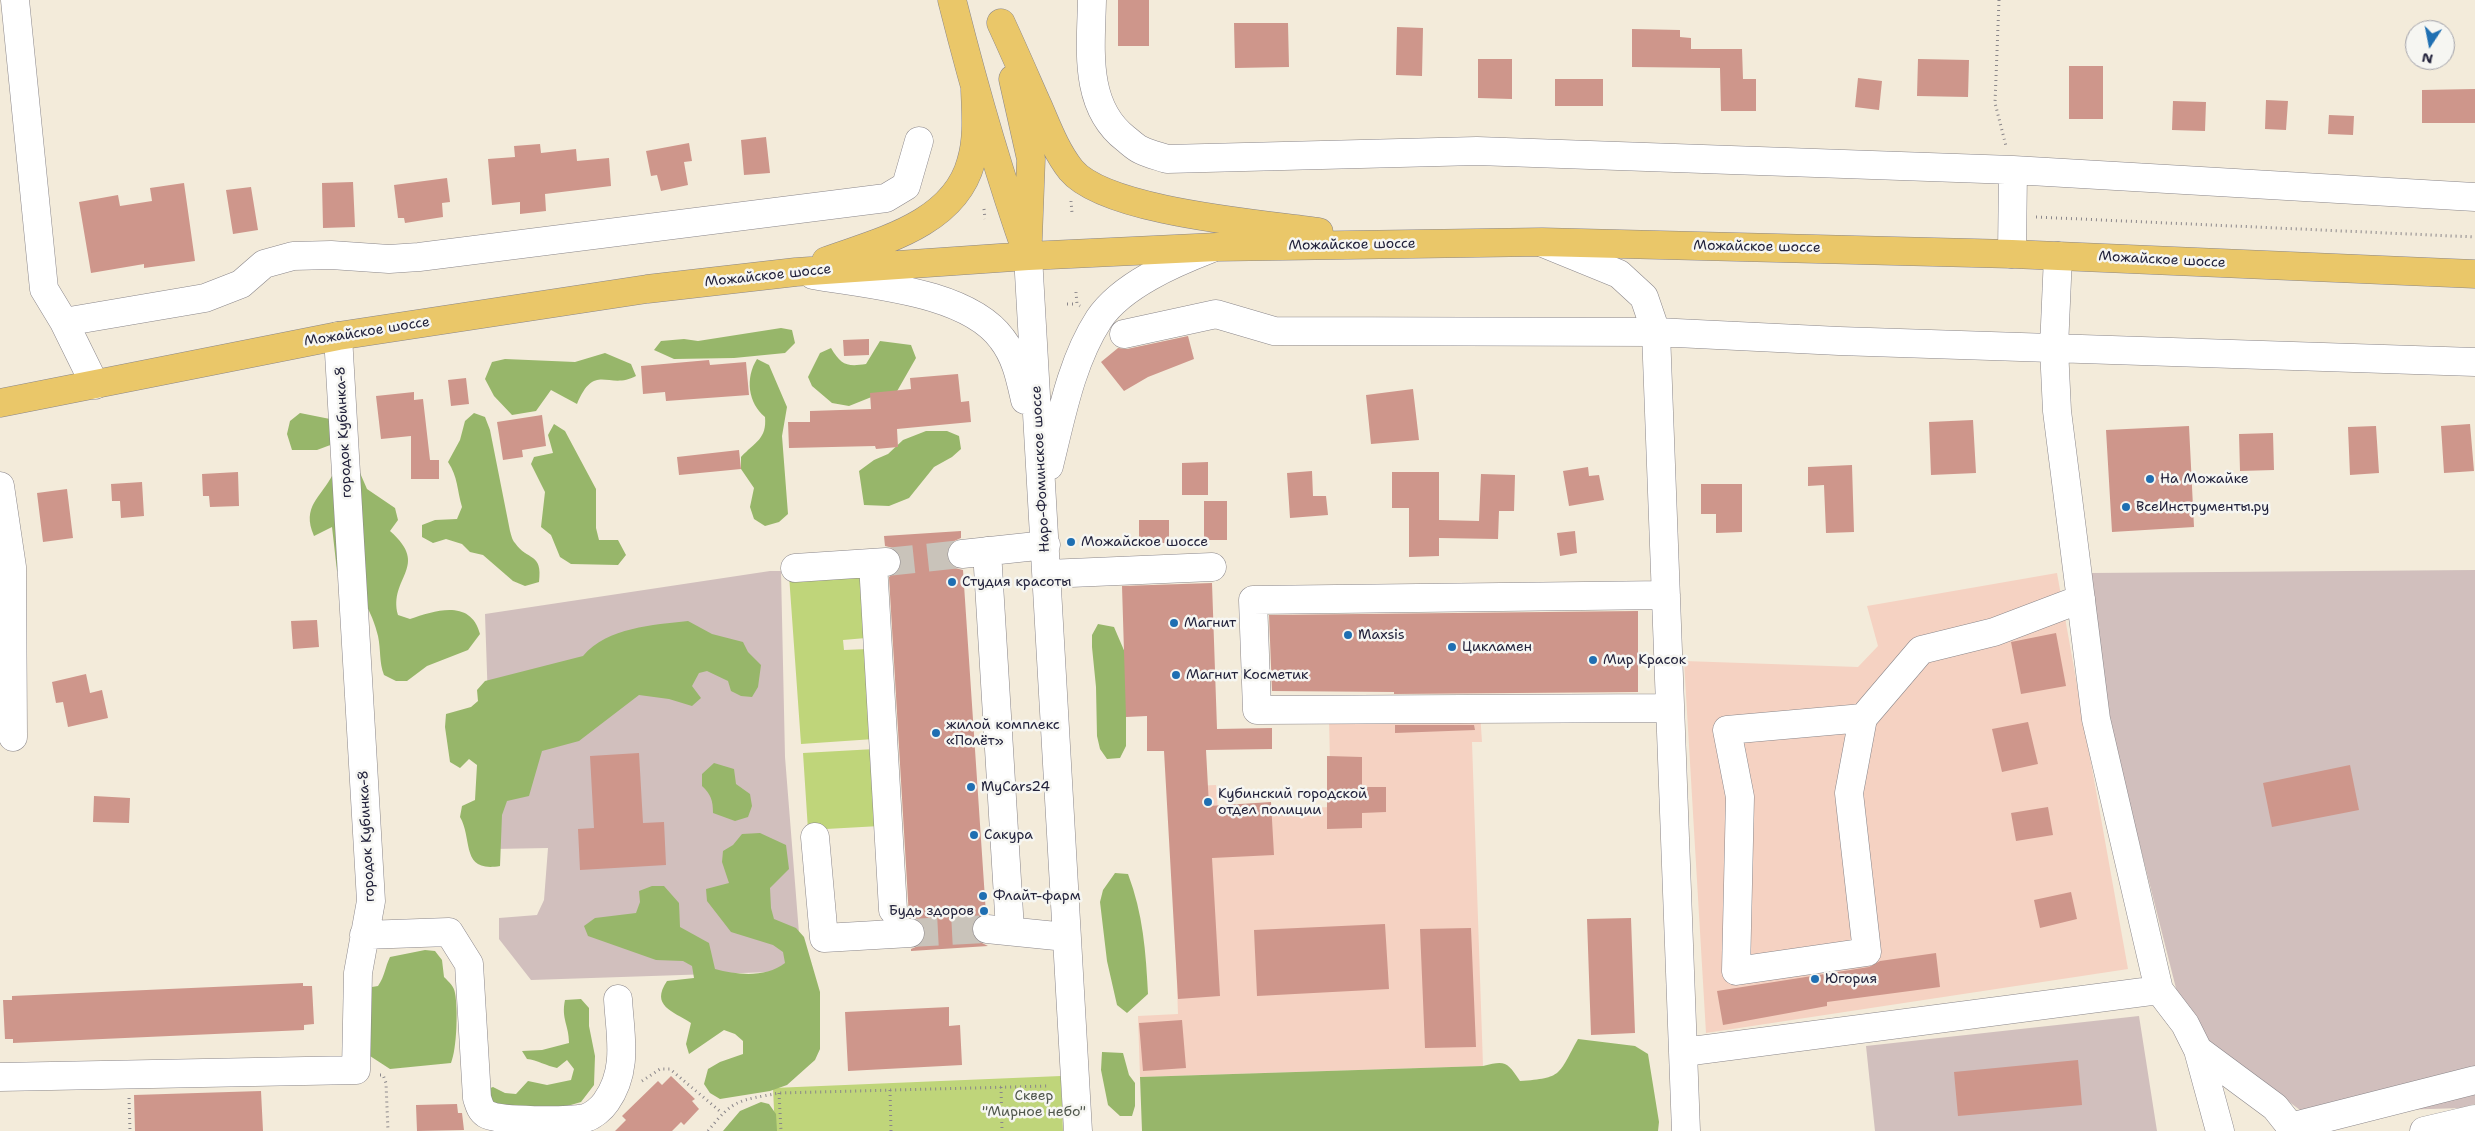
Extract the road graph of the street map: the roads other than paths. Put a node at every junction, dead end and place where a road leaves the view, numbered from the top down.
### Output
1 (15, 0) edge
2 (952, 0) edge
3 (1092, 0) edge
4 (999, 11) edge
5 (975, 90) junction
6 (919, 141) dead end
7 (2013, 170) junction
8 (2475, 197) edge
9 (1542, 242) junction
10 (1404, 244) junction
11 (1218, 246) junction
12 (2012, 254) junction
13 (1028, 256) junction
14 (2058, 256) junction
15 (796, 272) junction
16 (2475, 274) edge
17 (64, 322) junction
18 (1656, 332) junction
19 (1124, 334) dead end
20 (338, 336) junction
21 (2054, 348) junction
22 (2475, 362) edge
23 (95, 385) junction
24 (0, 403) edge
25 (0, 486) edge
26 (1043, 490) junction
27 (1046, 545) junction
28 (1212, 567) dead end
29 (795, 568) dead end
30 (1048, 574) junction
31 (1666, 595) junction
32 (2081, 599) junction
33 (1670, 708) junction
34 (1863, 718) junction
35 (13, 737) dead end
36 (815, 837) dead end
37 (893, 910) dead end
38 (910, 933) tunnel mouth
39 (364, 935) junction
40 (1066, 937) junction
41 (2159, 990) junction
42 (618, 999) dead end
43 (2198, 1050) junction
44 (1684, 1052) junction
45 (0, 1077) edge
46 (2475, 1080) edge
47 (2475, 1119) edge
48 (2292, 1129) edge
49 (1078, 1131) edge
50 (1686, 1131) edge
51 (2220, 1131) edge
52 (2424, 1131) edge

1 - 17 street
2 - 5 main road, Наро-Фоминское шоссе
3 - 7 street
4 - 10 main road
4 - 13 main road, Наро-Фоминское шоссе
5 - 13 main road, Наро-Фоминское шоссе
5 - 15 main road
6 - 17 street
7 - 8 street
7 - 12 street
9 - 10 main road, Можайское шоссе
9 - 12 main road, Можайское шоссе
9 - 18 street
10 - 11 main road, Можайское шоссе
11 - 13 main road, Можайское шоссе
11 - 26 street
12 - 14 main road, Можайское шоссе
13 - 15 main road, Можайское шоссе
13 - 26 street, Наро-Фоминское шоссе
14 - 16 main road, Можайское шоссе
14 - 21 street
15 - 20 main road, Можайское шоссе
15 - 26 street
17 - 23 street
18 - 19 street
18 - 21 street
18 - 31 street
20 - 23 main road, Можайское шоссе
20 - 39 street, городок Кубинка-8
21 - 22 street
21 - 32 street
23 - 24 main road, Можайское шоссе
25 - 35 street
26 - 27 street, Наро-Фоминское шоссе
27 - 30 street, Наро-Фоминское шоссе
27 - 40 street
28 - 30 street
29 - 37 street
30 - 40 street, Наро-Фоминское шоссе
31 - 33 street
31 - 33 street
32 - 34 street
32 - 41 street
33 - 44 street
34 - 34 street
36 - 38 street
39 - 42 street
39 - 45 street, городок Кубинка-8
40 - 49 street, Наро-Фоминское шоссе
41 - 43 street
41 - 44 street
43 - 48 street
43 - 51 street
44 - 50 street
46 - 48 street
47 - 52 street

